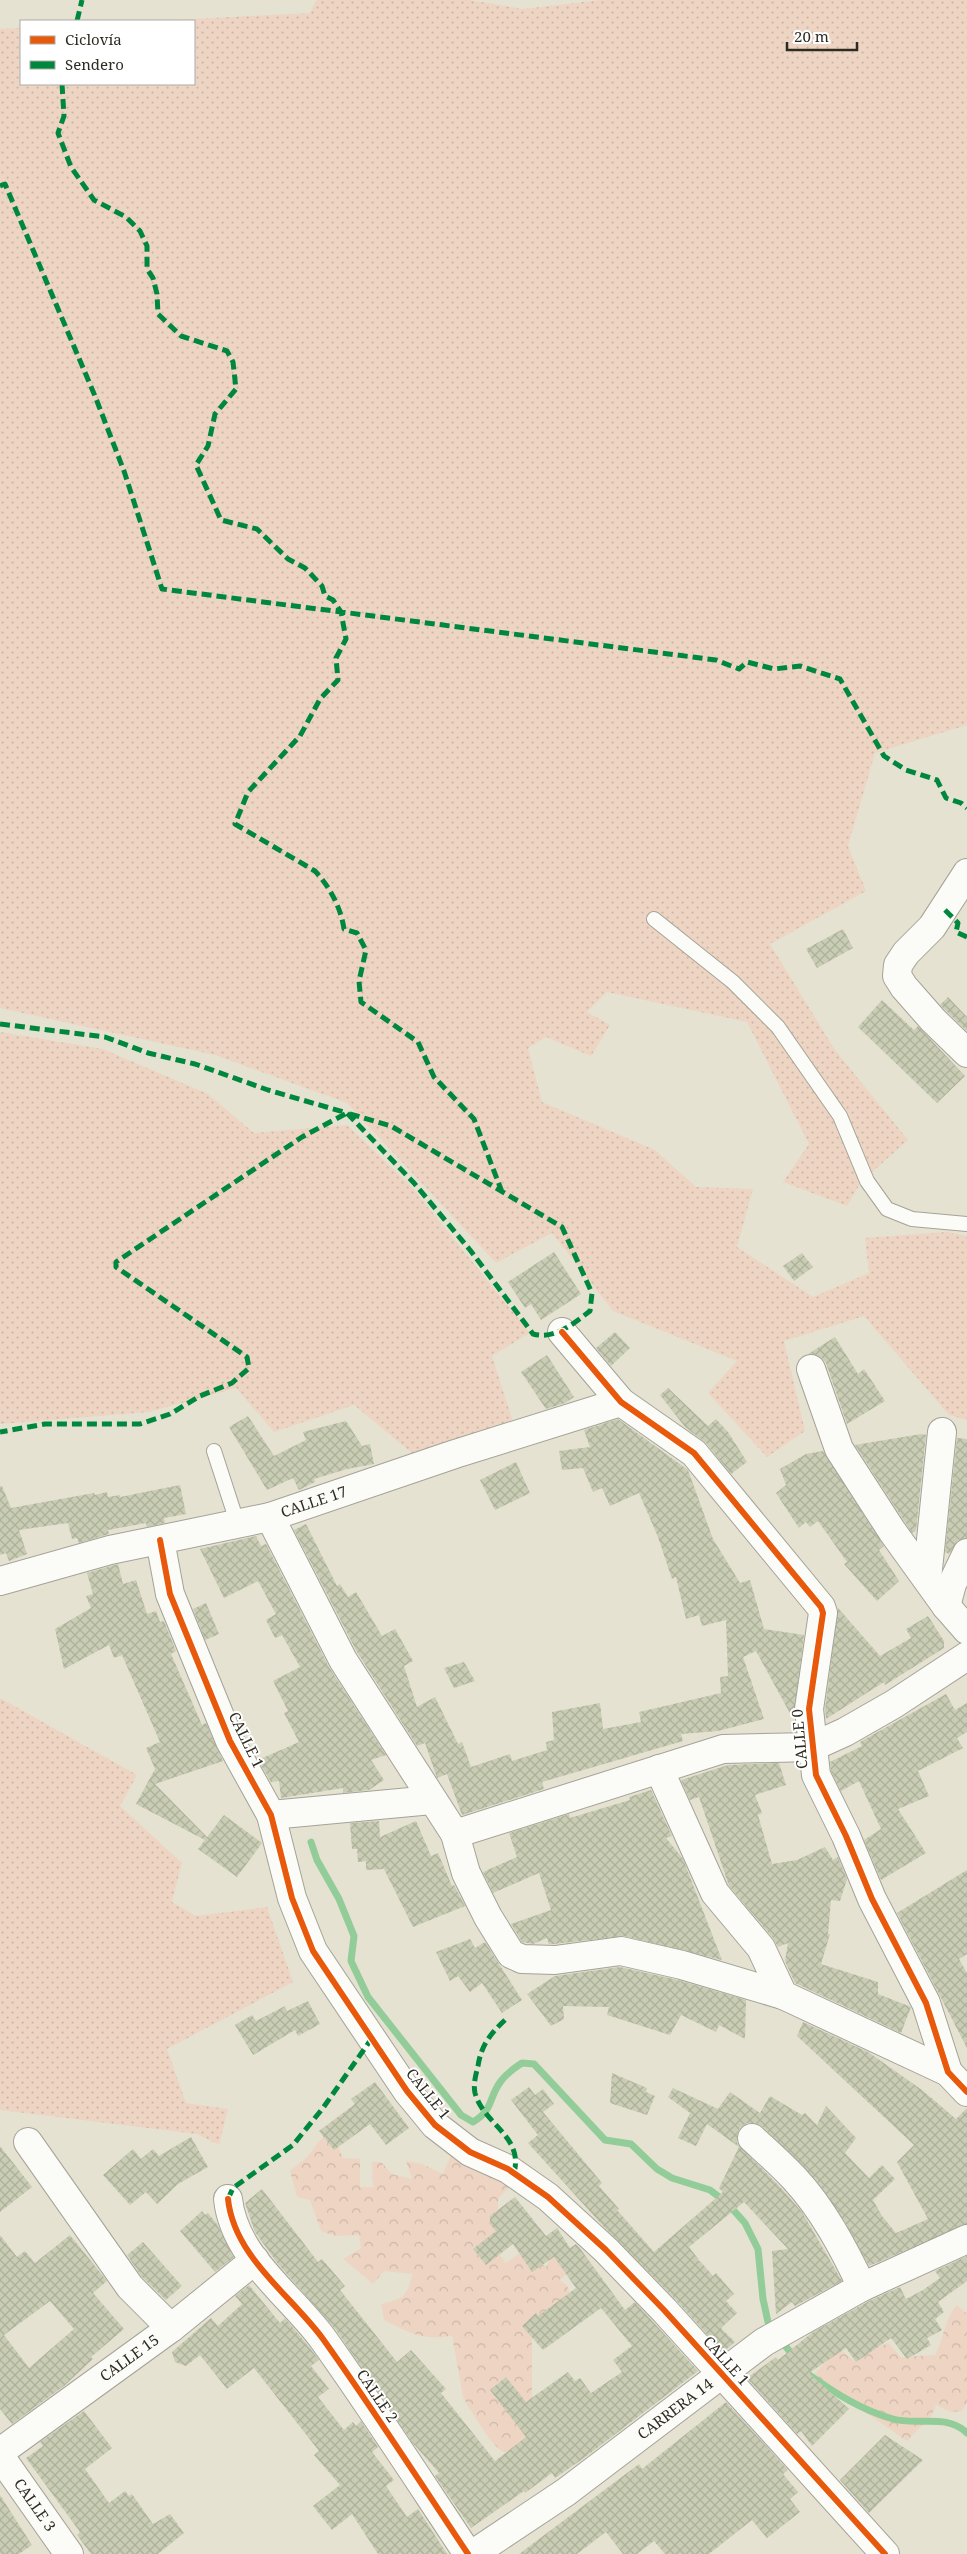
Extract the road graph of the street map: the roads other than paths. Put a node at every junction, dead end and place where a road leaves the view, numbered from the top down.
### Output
1 (967, 873) edge
2 (654, 919) dead end
3 (967, 1053) edge
4 (967, 1224) edge
5 (562, 1332) dead end
6 (811, 1369) dead end
7 (621, 1402) junction
8 (942, 1432) dead end
9 (214, 1451) dead end
10 (270, 1517) junction
11 (238, 1525) junction
12 (160, 1540) junction
13 (967, 1553) edge
14 (927, 1579) junction
15 (0, 1581) edge
16 (946, 1606) junction
17 (967, 1630) edge
18 (967, 1656) edge
19 (812, 1746) junction
20 (659, 1769) junction
21 (432, 1800) junction
22 (271, 1815) junction
23 (455, 1834) junction
24 (783, 1995) junction
25 (948, 2072) junction
26 (967, 2092) edge
27 (752, 2138) dead end
28 (28, 2142) dead end
29 (228, 2199) dead end
30 (967, 2239) edge
31 (255, 2260) junction
32 (862, 2286) junction
33 (171, 2328) junction
34 (720, 2375) junction
35 (0, 2452) edge
36 (0, 2456) edge
37 (69, 2554) edge
38 (468, 2554) edge
39 (473, 2554) edge
40 (885, 2554) edge

1 - 3 street
2 - 4 lane
5 - 7 street, CALLE 0
6 - 14 street
7 - 10 street, CALLE 17
7 - 19 street, CALLE 0
8 - 14 street
9 - 11 lane
10 - 11 street, CALLE 17
10 - 21 street
11 - 12 street, CALLE 17
12 - 15 street, CALLE 17
12 - 22 street, CALLE 1
13 - 16 street
14 - 16 street
16 - 17 street
18 - 19 street
19 - 20 street
19 - 25 street, CALLE 0
20 - 23 street
20 - 24 street
21 - 22 street
21 - 23 street
22 - 34 street, CALLE 1
23 - 24 street
24 - 25 street
25 - 26 street, CALLE 0
27 - 32 street
28 - 33 street
29 - 31 street, CALLE 2
30 - 32 street, CARRERA 14
31 - 33 street, CALLE 15
31 - 38 street, CALLE 2
32 - 34 street, CARRERA 14
33 - 35 street, CALLE 15
34 - 39 street, CARRERA 14
34 - 40 street, CALLE 1
36 - 37 street, CALLE 3

